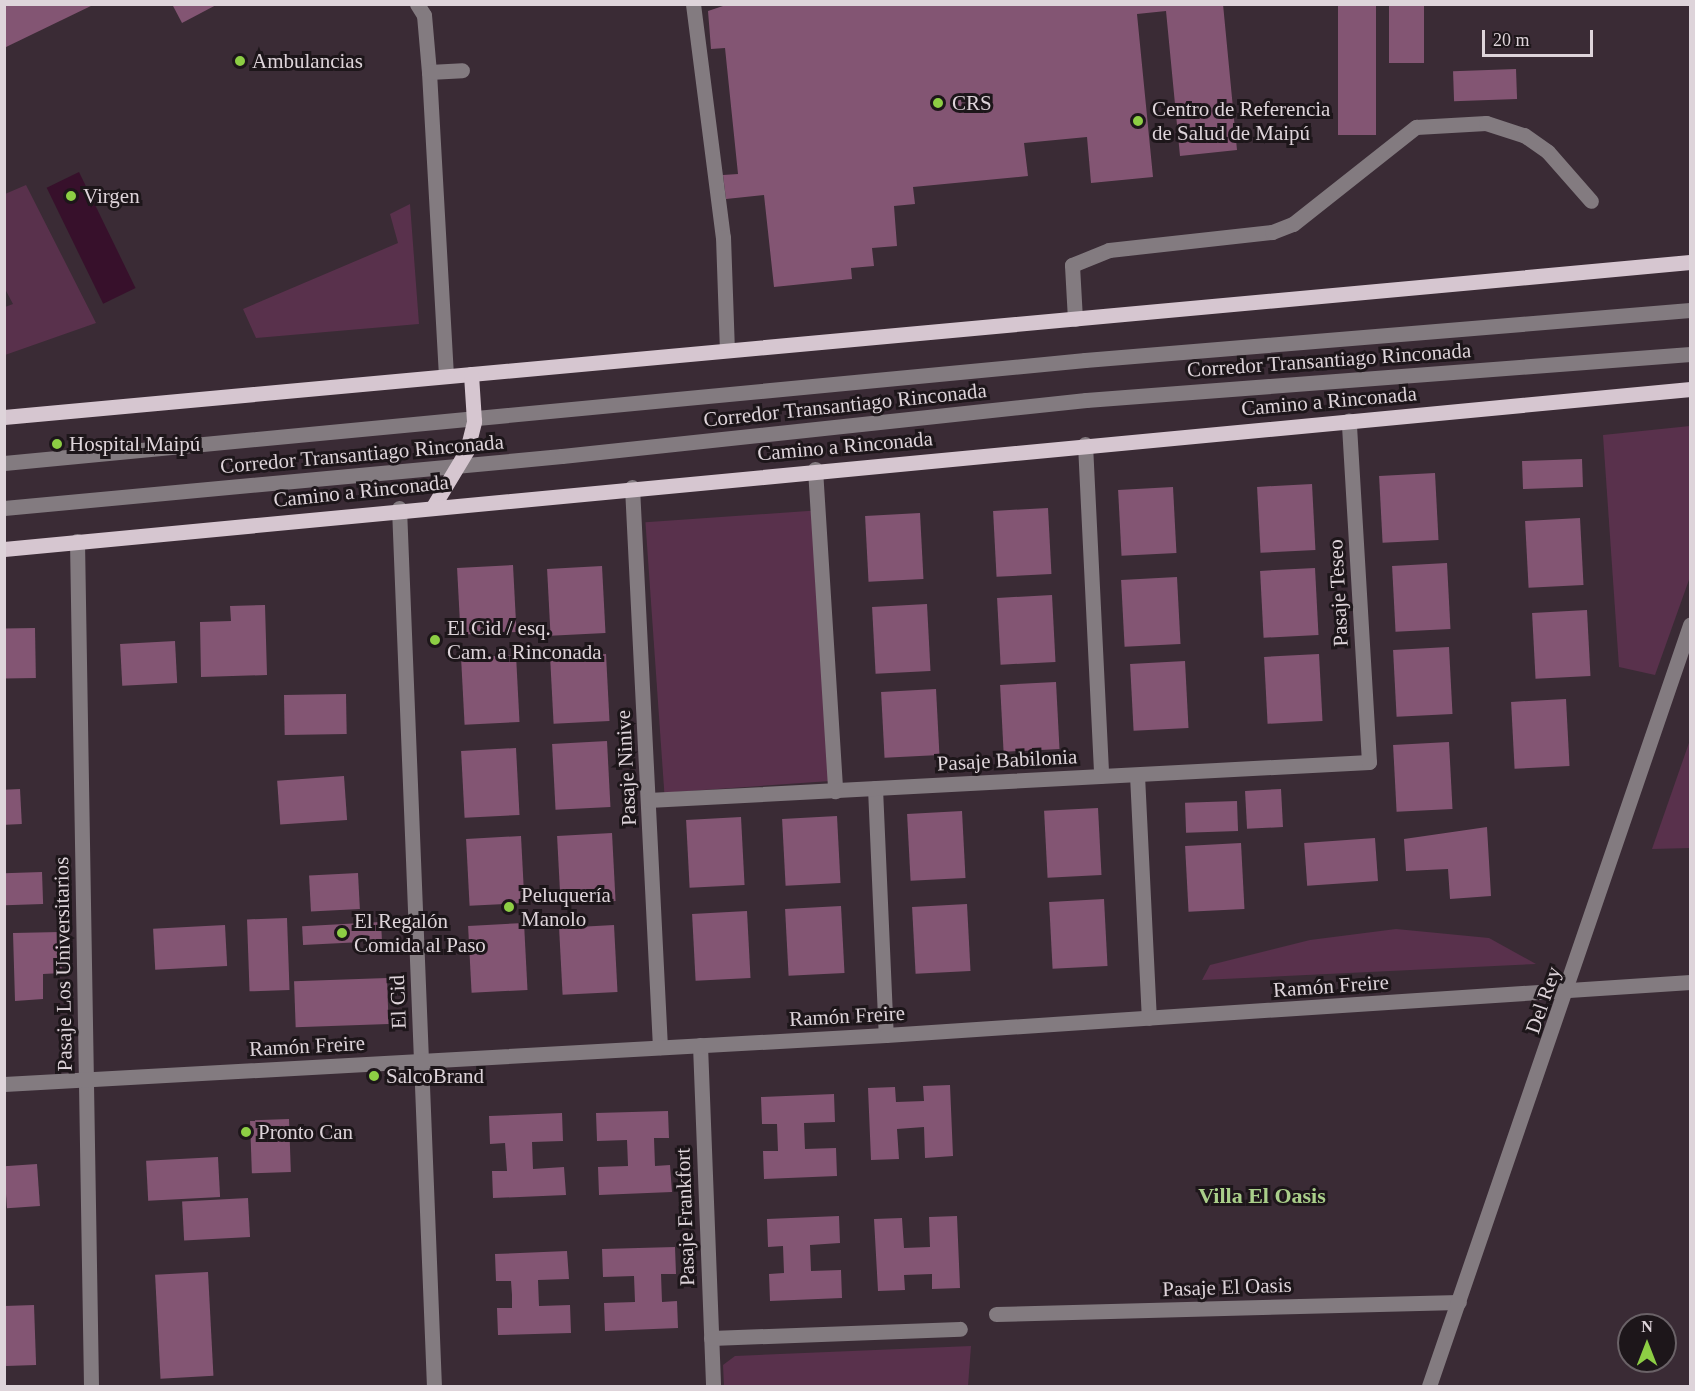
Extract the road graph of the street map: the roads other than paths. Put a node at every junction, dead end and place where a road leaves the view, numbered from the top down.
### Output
1 (417, 4) edge
2 (693, 4) edge
3 (462, 70) dead end
4 (429, 72) junction
5 (1591, 201) dead end
6 (1690, 262) edge
7 (1690, 310) edge
8 (1075, 319) junction
9 (727, 350) junction
10 (1690, 354) edge
11 (471, 374) junction
12 (446, 376) junction
13 (1690, 389) edge
14 (4, 417) edge
15 (474, 421) junction
16 (1349, 421) junction
17 (1084, 444) junction
18 (4, 463) edge
19 (460, 466) junction
20 (815, 470) junction
21 (632, 487) junction
22 (434, 505) junction
23 (4, 508) edge
24 (399, 508) junction
25 (77, 541) junction
26 (4, 549) edge
27 (1690, 625) edge
28 (1369, 762) joint
29 (1137, 775) junction
30 (1101, 776) junction
31 (875, 788) junction
32 (835, 791) junction
33 (648, 800) junction
34 (1690, 982) edge
35 (1569, 991) junction
36 (1149, 1018) junction
37 (886, 1035) junction
38 (699, 1045) junction
39 (660, 1047) junction
40 (421, 1059) junction
41 (85, 1079) junction
42 (4, 1084) edge
43 (1459, 1302) junction
44 (996, 1314) dead end
45 (960, 1329) dead end
46 (711, 1338) junction
47 (91, 1386) edge
48 (435, 1386) edge
49 (713, 1386) edge
50 (1430, 1386) edge

1 - 4 street
2 - 9 street
3 - 4 street
4 - 12 street
5 - 8 street
6 - 8 main road
7 - 15 street, Corredor Transantiago Rinconada
8 - 9 main road
9 - 11 main road
10 - 19 street, Corredor Transantiago Rinconada
11 - 12 main road
11 - 15 main road
12 - 14 main road
13 - 16 main road, Camino a Rinconada
15 - 18 street, Corredor Transantiago Rinconada
15 - 19 main road
16 - 17 main road, Camino a Rinconada
16 - 28 street, Pasaje Teseo
17 - 20 main road, Camino a Rinconada
17 - 30 street
19 - 22 main road
19 - 23 street, Corredor Transantiago Rinconada
20 - 21 main road, Camino a Rinconada
20 - 32 street
21 - 22 main road, Camino a Rinconada
21 - 33 street, Pasaje Ninive
22 - 24 main road, Camino a Rinconada
24 - 25 main road, Camino a Rinconada
24 - 40 street, El Cid
25 - 26 main road, Camino a Rinconada
25 - 41 street, Pasaje Los Universitarios
27 - 35 street, Del Rey
28 - 29 street, Pasaje Babilonia
29 - 30 street, Pasaje Babilonia
29 - 36 street
30 - 31 street, Pasaje Babilonia
31 - 32 street, Pasaje Babilonia
31 - 37 street
32 - 33 street, Pasaje Babilonia
33 - 39 street, Pasaje Ninive
34 - 35 street, Ramón Freire
35 - 36 street, Ramón Freire
35 - 43 street, Del Rey
36 - 37 street, Ramón Freire
37 - 38 street, Ramón Freire
38 - 39 street, Ramón Freire
38 - 46 street, Pasaje Frankfort
39 - 40 street, Ramón Freire
40 - 41 street, Ramón Freire
40 - 48 street, El Cid
41 - 42 street, Ramón Freire
41 - 47 street, Pasaje Los Universitarios
43 - 44 street, Pasaje El Oasis
43 - 50 street, Del Rey
45 - 46 street
46 - 49 street, Pasaje Frankfort

